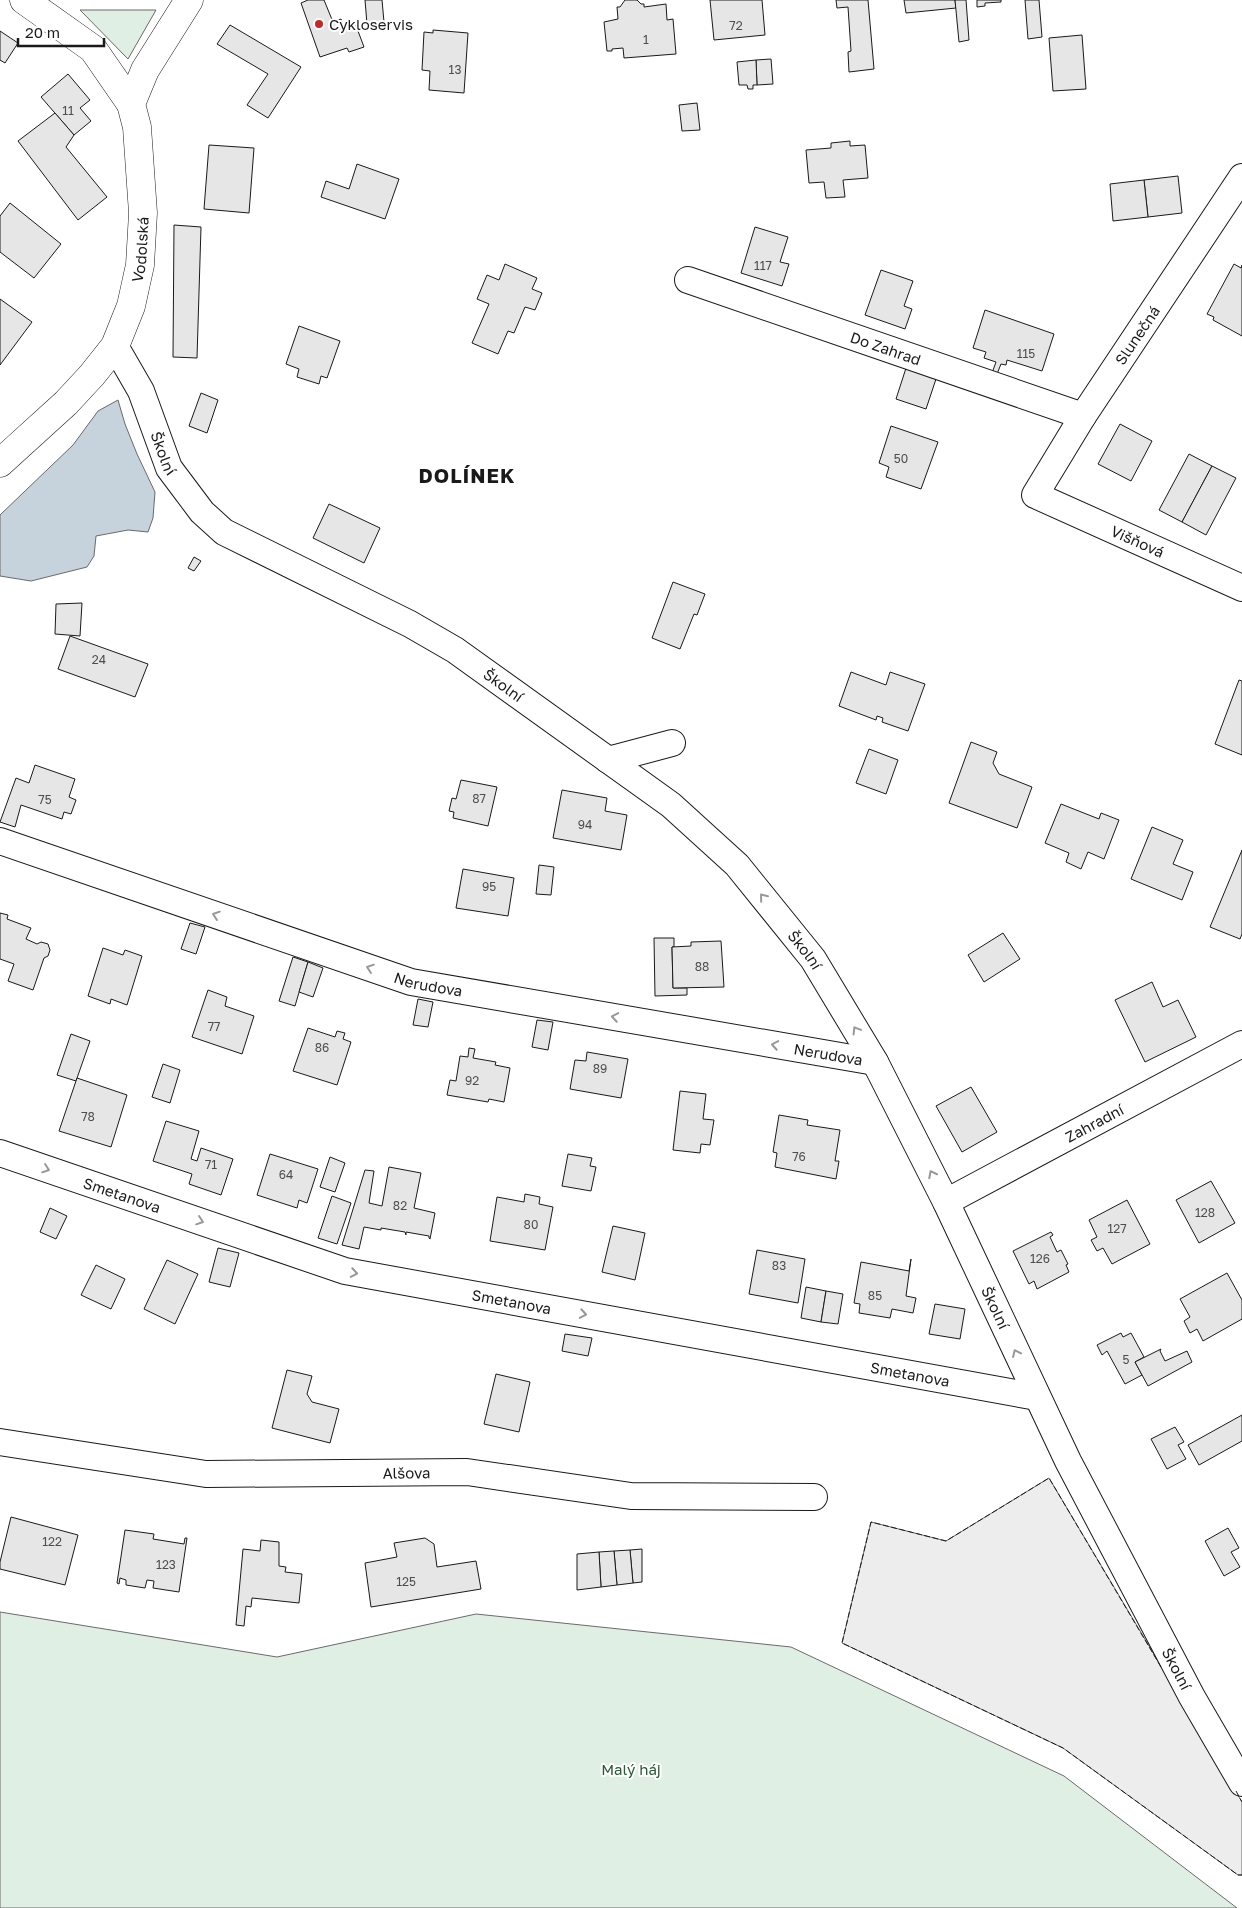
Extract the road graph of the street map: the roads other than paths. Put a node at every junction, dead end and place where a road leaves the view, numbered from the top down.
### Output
1 (24, 0) edge
2 (189, 0) edge
3 (131, 104) junction
4 (1242, 177) edge
5 (688, 280) dead end
6 (115, 346) junction
7 (1083, 416) junction
8 (0, 463) edge
9 (1035, 495) joint
10 (1242, 588) edge
11 (672, 743) dead end
12 (608, 760) junction
13 (0, 841) edge
14 (1242, 1044) edge
15 (874, 1062) junction
16 (0, 1153) edge
17 (946, 1202) junction
18 (1037, 1397) junction
19 (0, 1442) edge
20 (814, 1497) dead end
21 (1242, 1783) edge

1 - 3 street
2 - 3 street
3 - 6 street, Vodolská
4 - 7 street, Slunečná
5 - 7 street, Do Zahrad
6 - 8 street, Vodolská
6 - 12 street, Školní
7 - 9 street, Slunečná
9 - 10 street, Višňová
11 - 12 street
15 -> 12 street, Školní
15 -> 13 street, Nerudova
14 - 17 street, Zahradní
17 -> 15 street, Školní
16 -> 18 street, Smetanova
18 -> 17 street, Školní
18 - 21 street, Školní
19 - 20 street, Alšova

